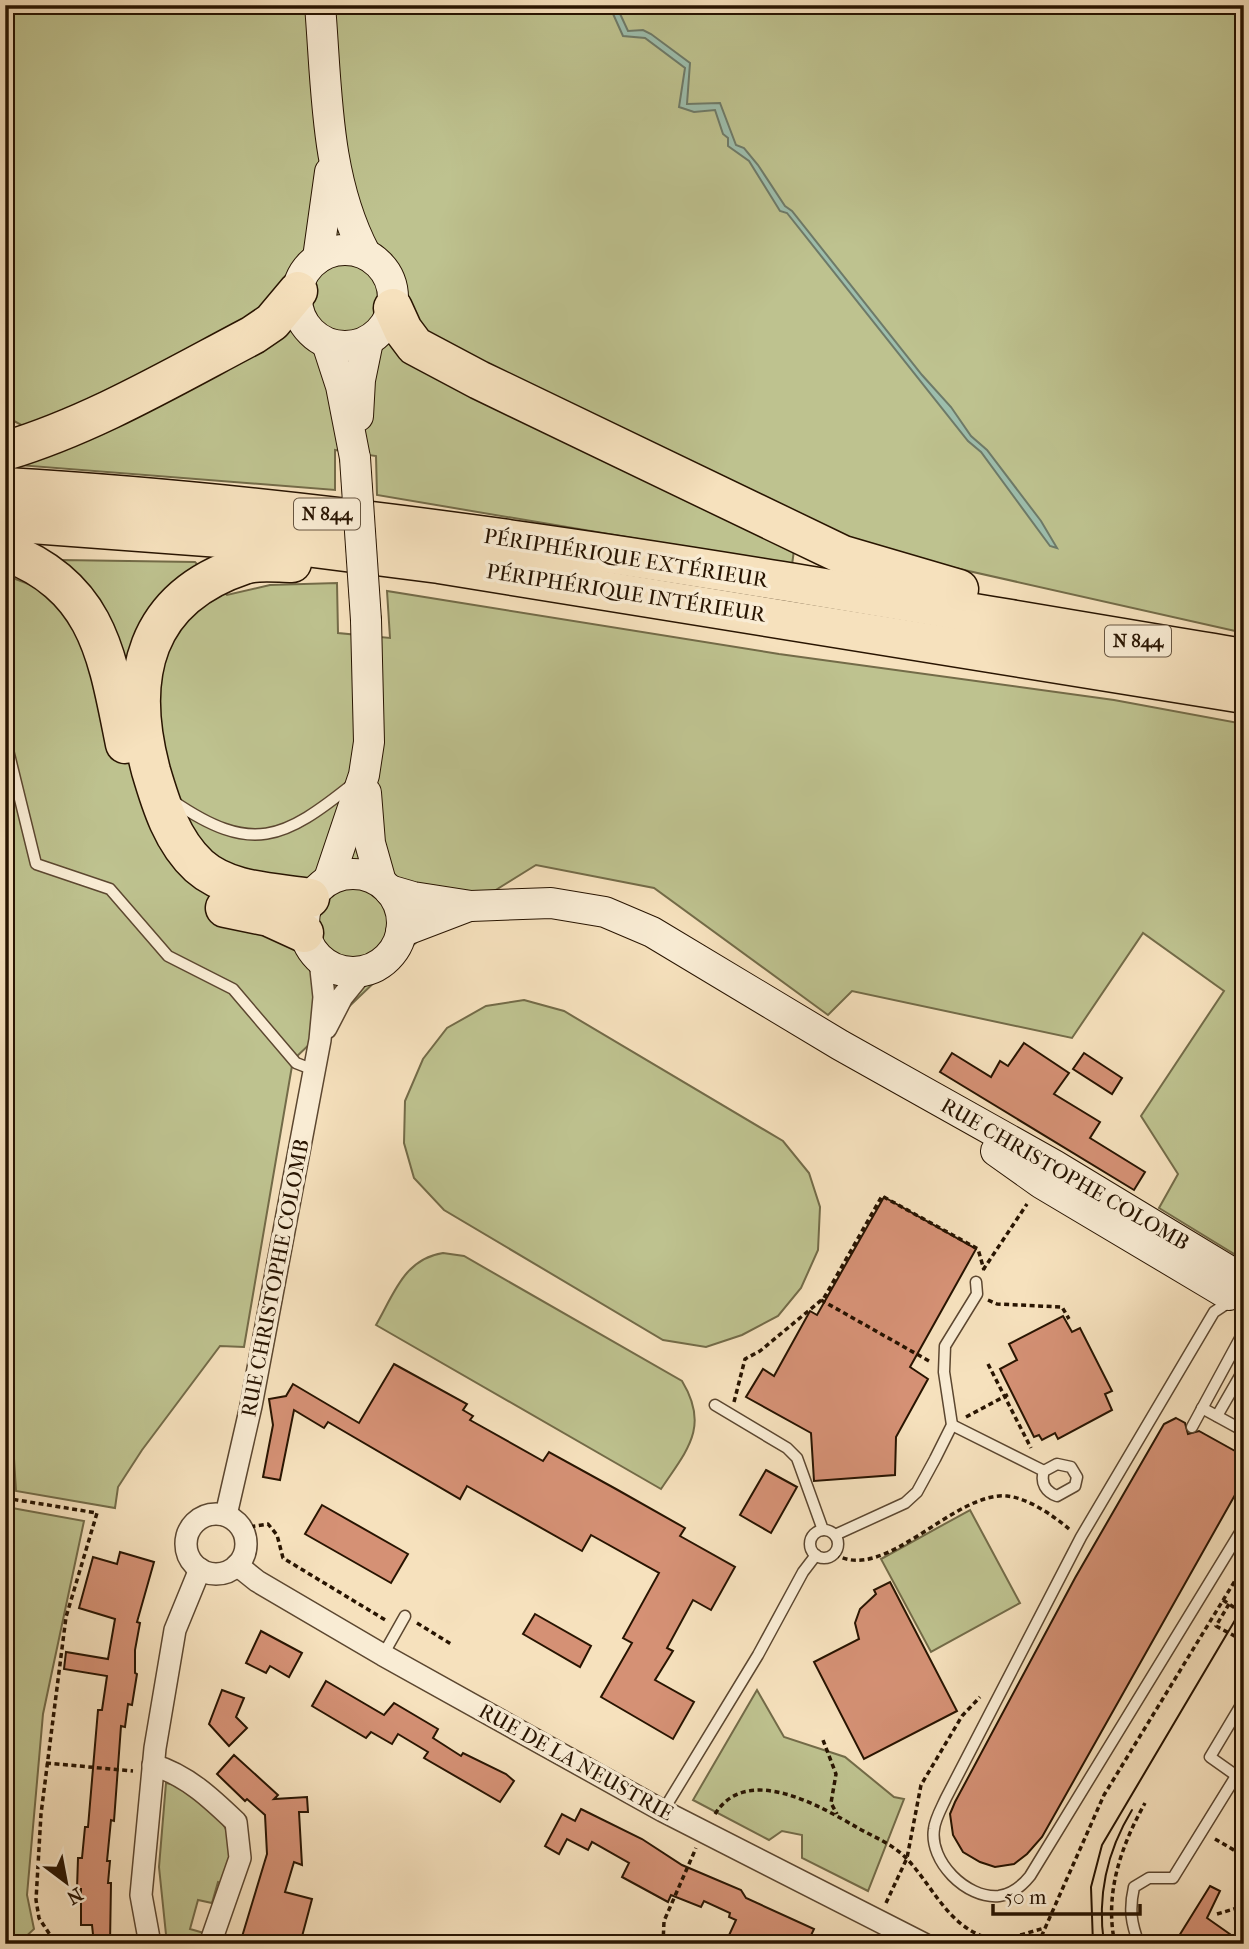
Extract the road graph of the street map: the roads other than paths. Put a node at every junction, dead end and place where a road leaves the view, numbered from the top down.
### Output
1 (320, 5) edge
2 (332, 158) junction
3 (365, 253) junction
4 (318, 258) junction
5 (298, 291) junction
6 (393, 308) junction
7 (368, 341) junction
8 (327, 343) junction
9 (5, 451) edge
10 (355, 458) junction
11 (5, 487) edge
12 (5, 522) edge
13 (5, 551) edge
14 (439, 564) junction
15 (1037, 624) junction
16 (1244, 658) edge
17 (1244, 694) edge
18 (5, 738) edge
19 (364, 775) junction
20 (156, 789) junction
21 (385, 886) junction
22 (471, 906) junction
23 (316, 918) junction
24 (401, 932) junction
25 (363, 971) junction
26 (320, 1040) junction
27 (314, 1070) junction
28 (885, 1071) junction
29 (976, 1282) road end
30 (1238, 1295) edge
31 (1244, 1331) edge
32 (1244, 1369) edge
33 (715, 1405) dead end
34 (1202, 1408) junction
35 (1217, 1416) junction
36 (952, 1425) junction
37 (1192, 1427) dead end
38 (1244, 1431) edge
39 (1044, 1471) dead end
40 (234, 1522) junction
41 (1244, 1526) edge
42 (823, 1530) junction
43 (835, 1535) junction
44 (817, 1555) junction
45 (237, 1565) junction
46 (200, 1570) junction
47 (405, 1616) road end
48 (383, 1655) junction
49 (1244, 1700) edge
50 (153, 1769) junction
51 (1240, 1778) edge
52 (663, 1811) junction
53 (150, 1944) edge
54 (210, 1944) edge
55 (924, 1944) edge
56 (1139, 1944) edge

1 - 2 main road
2 - 3 main road
2 - 4 main road
3 - 4 main road
3 - 6 main road
4 - 5 main road
5 - 8 main road
5 - 9 highway
6 - 7 main road
6 - 15 highway
7 - 8 main road
7 - 10 main road
8 - 10 main road
10 - 19 main road, bridge
11 - 15 highway, PÉRIPHÉRIQUE EXTÉRIEUR / N 844
12 - 14 highway, PÉRIPHÉRIQUE INTÉRIEUR / N 844
13 - 23 highway
14 - 17 highway, PÉRIPHÉRIQUE INTÉRIEUR / N 844
14 - 20 highway
15 - 16 highway, PÉRIPHÉRIQUE EXTÉRIEUR / N 844
18 - 27 lane
19 - 20 lane
19 - 21 main road
19 - 23 main road
20 - 23 highway
21 - 22 main road, RUE CHRISTOPHE COLOMB
21 - 23 main road
21 - 24 main road
22 - 24 main road, RUE CHRISTOPHE COLOMB
22 - 28 main road, RUE CHRISTOPHE COLOMB
23 - 25 main road
23 - 26 street, RUE CHRISTOPHE COLOMB
24 - 25 main road
25 - 26 street, RUE CHRISTOPHE COLOMB
26 - 27 street, RUE CHRISTOPHE COLOMB
27 - 40 street, RUE CHRISTOPHE COLOMB
28 - 30 main road, RUE CHRISTOPHE COLOMB
28 - 30 main road, RUE CHRISTOPHE COLOMB
29 - 36 lane
30 - 41 lane
31 - 34 lane
32 - 35 lane
33 - 42 lane
34 - 35 lane
34 - 37 lane
35 - 38 lane
36 - 39 lane
36 - 43 lane
40 - 45 street
40 - 46 street
42 - 43 lane
42 - 44 lane
43 - 44 lane
44 - 52 lane
45 - 46 street
45 - 48 street, RUE DE LA NEUSTRIE
46 - 50 street
47 - 48 lane
48 - 52 street, RUE DE LA NEUSTRIE
49 - 51 lane
50 - 53 street
50 - 54 street
51 - 56 lane
52 - 55 street, RUE DE LA NEUSTRIE

